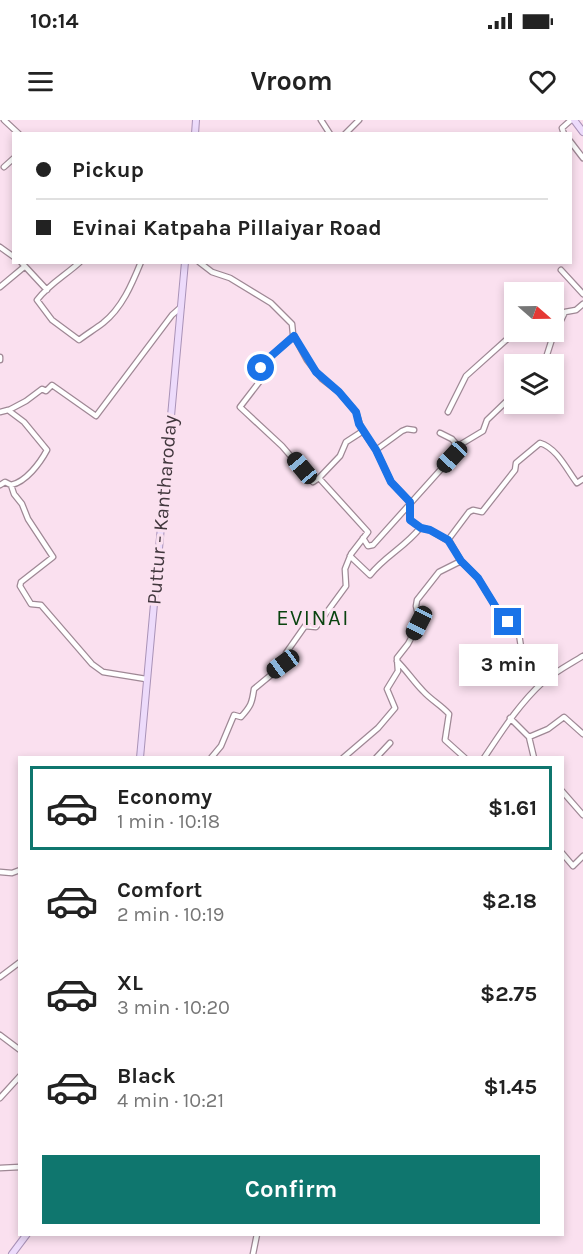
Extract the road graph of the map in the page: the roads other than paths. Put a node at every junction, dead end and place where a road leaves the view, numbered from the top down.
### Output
1 (4, 120) edge
2 (359, 120) edge
3 (573, 120) edge
4 (17, 132) edge
5 (347, 132) edge
6 (563, 132) edge
7 (583, 132) edge
8 (572, 144) edge
9 (583, 158) edge
10 (12, 160) edge
11 (4, 167) dead end
12 (78, 264) edge
13 (140, 264) edge
14 (185, 264) edge
15 (204, 264) edge
16 (23, 265) edge
17 (561, 270) dead end
18 (0, 287) edge
19 (46, 290) junction
20 (583, 294) edge
21 (583, 304) edge
22 (181, 307) junction
23 (564, 316) edge
24 (294, 336) junction
25 (504, 342) edge
26 (504, 404) edge
27 (9, 410) junction
28 (0, 412) edge
29 (448, 412) dead end
30 (414, 430) dead end
31 (363, 431) junction
32 (440, 433) dead end
33 (458, 446) junction
34 (376, 450) junction
35 (319, 478) junction
36 (583, 479) edge
37 (11, 484) junction
38 (0, 485) edge
39 (410, 502) junction
40 (420, 528) junction
41 (363, 538) junction
42 (448, 540) junction
43 (350, 556) junction
44 (461, 561) junction
45 (583, 656) edge
46 (396, 660) junction
47 (146, 679) junction
48 (545, 681) junction
49 (510, 718) junction
50 (583, 734) edge
51 (529, 737) junction
52 (390, 743) dead end
53 (381, 752) junction
54 (140, 756) edge
55 (213, 756) edge
56 (345, 756) edge
57 (378, 756) edge
58 (384, 756) edge
59 (463, 756) edge
60 (485, 756) edge
61 (534, 756) edge
62 (564, 793) edge
63 (583, 815) edge
64 (564, 855) edge
65 (583, 856) edge
66 (18, 871) edge
67 (0, 872) edge
68 (18, 964) edge
69 (0, 977) edge
70 (0, 1036) edge
71 (18, 1049) edge
72 (18, 1078) edge
73 (0, 1098) edge
74 (18, 1167) edge
75 (0, 1168) edge
76 (26, 1236) edge
77 (257, 1236) edge
78 (12, 1254) edge
79 (253, 1254) edge

1 - 4 street
2 - 5 street
3 - 6 street
3 - 7 main road
8 - 9 street
10 - 11 street
12 - 19 street
13 - 19 street
14 - 22 main road, Puttur - Kantharoday
15 - 24 street
16 - 18 street
16 - 19 street
17 - 20 street
21 - 23 street
22 - 27 street
22 - 47 main road, Puttur - Kantharoday
24 - 31 street
24 - 35 street
25 - 29 street
26 - 33 street
27 - 28 street
27 - 37 street
30 - 34 street
31 - 34 street
31 - 35 street
32 - 33 street
33 - 39 street
34 - 39 street
35 - 41 street
36 - 42 street
37 - 38 street
37 - 47 street
39 - 40 street
39 - 41 street
40 - 42 street
40 - 43 street
41 - 43 street
42 - 44 street
43 - 55 street
44 - 46 street
44 - 48 street
45 - 48 street
46 - 56 street
46 - 59 street
47 - 54 main road, Puttur - Kantharoday
48 - 49 street
49 - 51 street
49 - 60 street
50 - 51 street
51 - 61 street
52 - 53 street
53 - 57 street
53 - 58 street
62 - 63 street
64 - 65 street
66 - 67 street
68 - 69 street
70 - 71 street
72 - 73 street
74 - 75 street
76 - 78 main road
77 - 79 street

